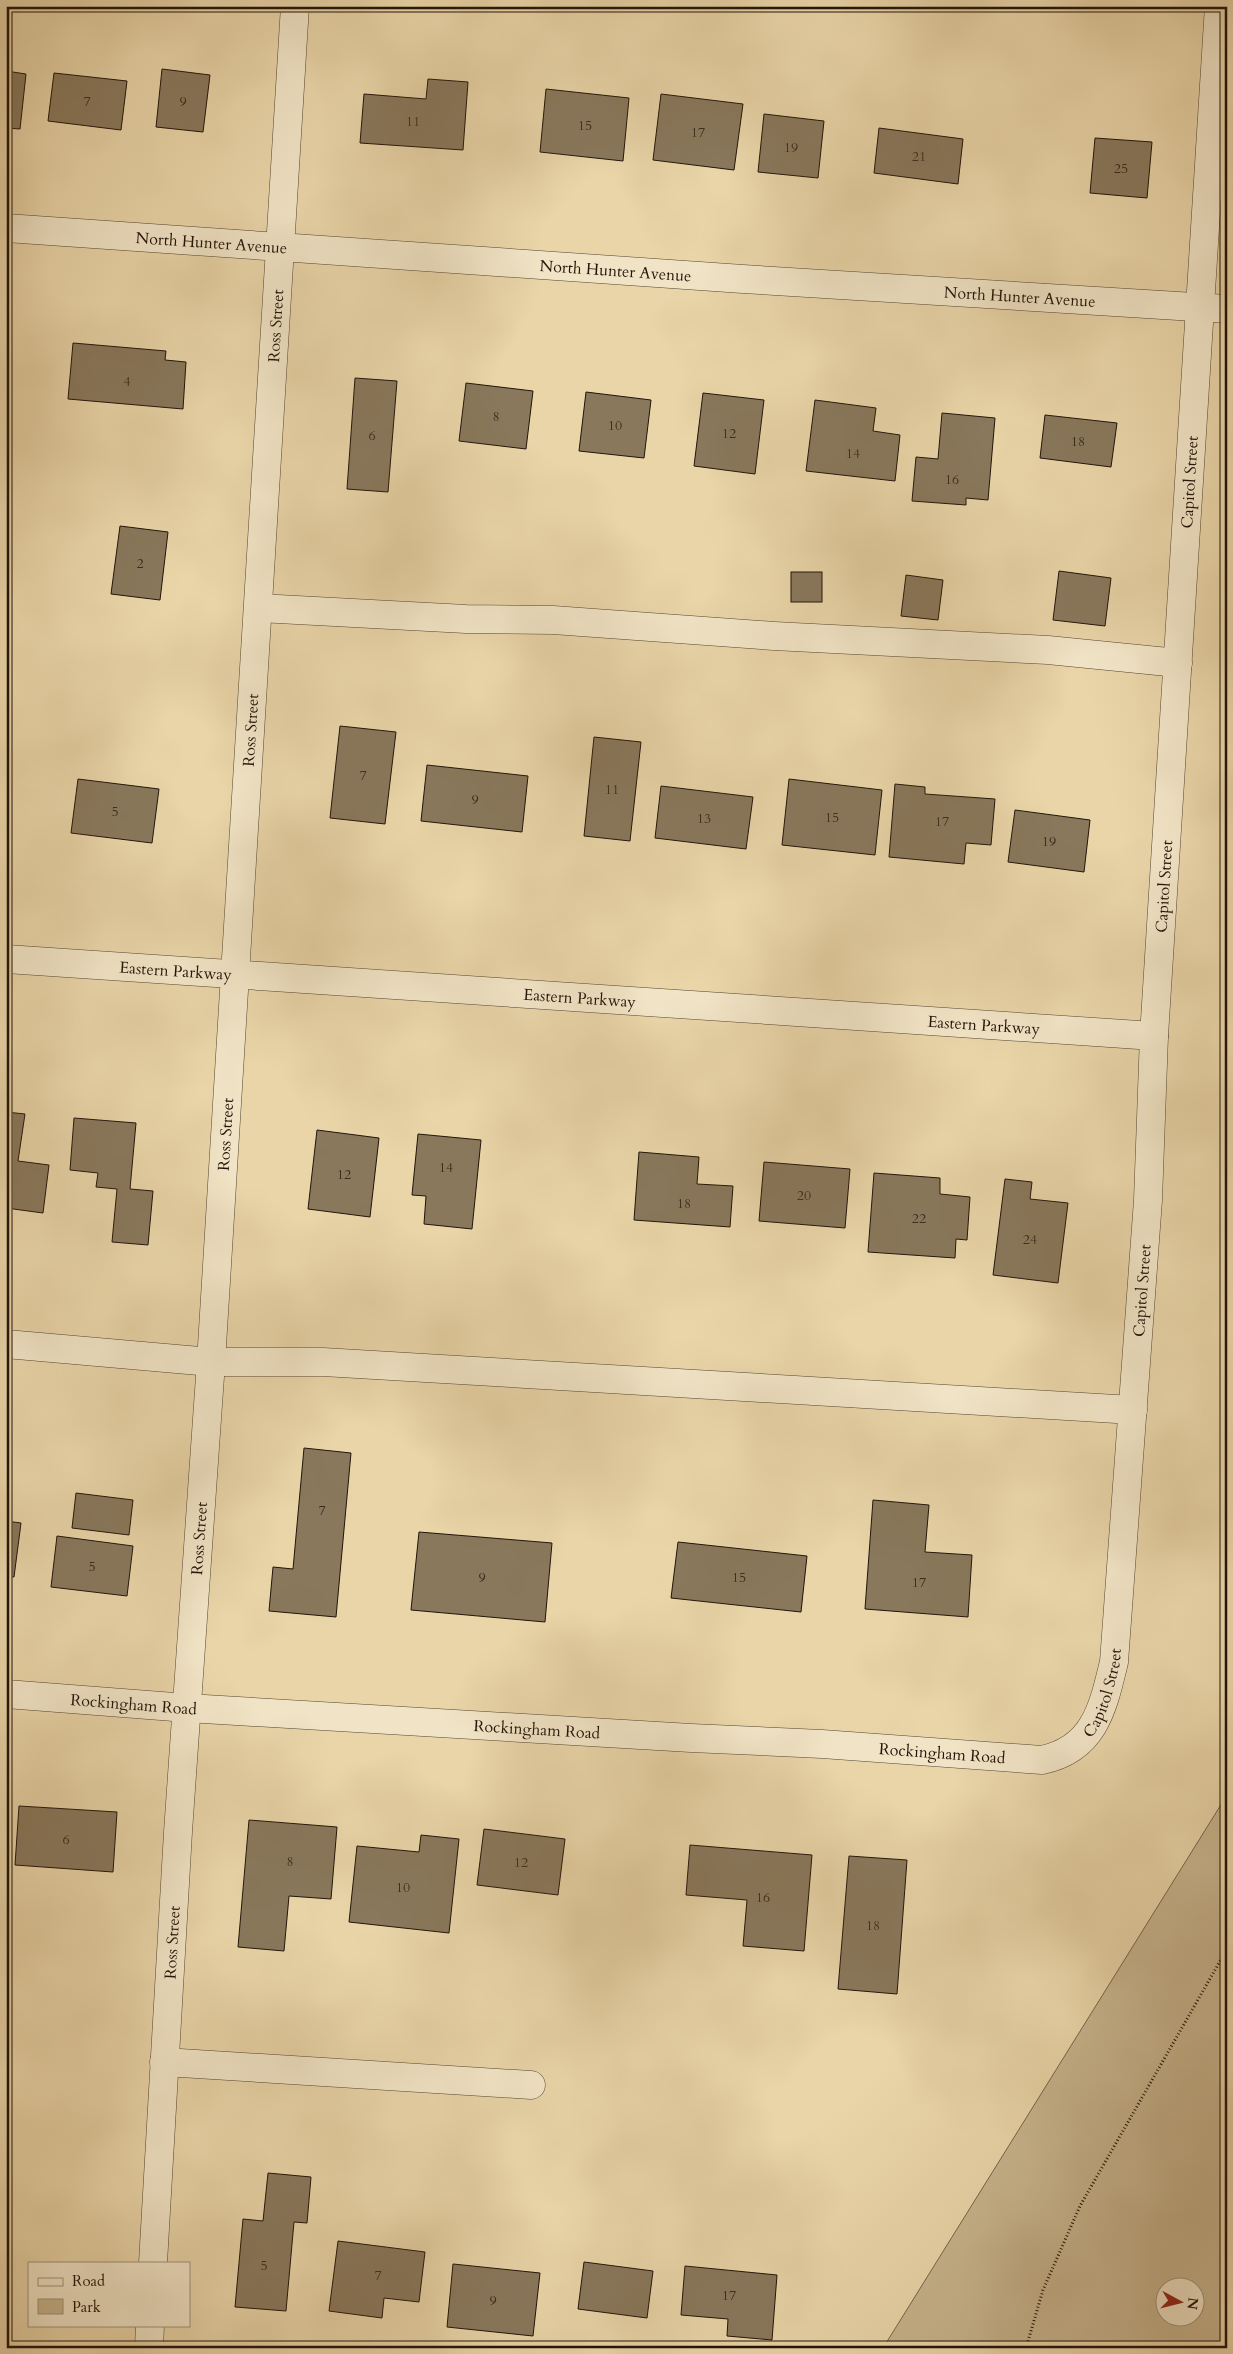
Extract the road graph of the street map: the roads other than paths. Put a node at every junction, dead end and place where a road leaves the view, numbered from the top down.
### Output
1 (295, 6) edge
2 (1219, 6) edge
3 (6, 228) edge
4 (280, 247) junction
5 (1200, 307) junction
6 (1227, 309) edge
7 (259, 608) junction
8 (1178, 663) junction
9 (6, 960) edge
10 (235, 974) junction
11 (1154, 1036) junction
12 (6, 1344) edge
13 (211, 1362) junction
14 (1133, 1410) junction
15 (6, 1694) edge
16 (188, 1708) junction
17 (1067, 1750) joint
18 (164, 2062) junction
19 (531, 2085) dead end
20 (153, 2262) edge
21 (150, 2326) edge
22 (149, 2348) edge

1 - 4 street, Ross Street
2 - 5 street, Capitol Street
3 - 4 street, North Hunter Avenue
4 - 5 street, North Hunter Avenue
4 - 7 street, Ross Street
5 - 6 street, North Hunter Avenue
5 - 8 street, Capitol Street
7 - 8 street
7 - 10 street, Ross Street
8 - 11 street, Capitol Street
9 - 10 street, Eastern Parkway
10 - 11 street, Eastern Parkway
10 - 13 street, Ross Street
11 - 14 street, Capitol Street
12 - 13 street
13 - 14 street
13 - 16 street, Ross Street
14 - 17 street, Capitol Street
15 - 16 street, Rockingham Road
16 - 17 street, Rockingham Road
16 - 18 street, Ross Street
18 - 19 street
18 - 20 street, Ross Street
21 - 22 street

